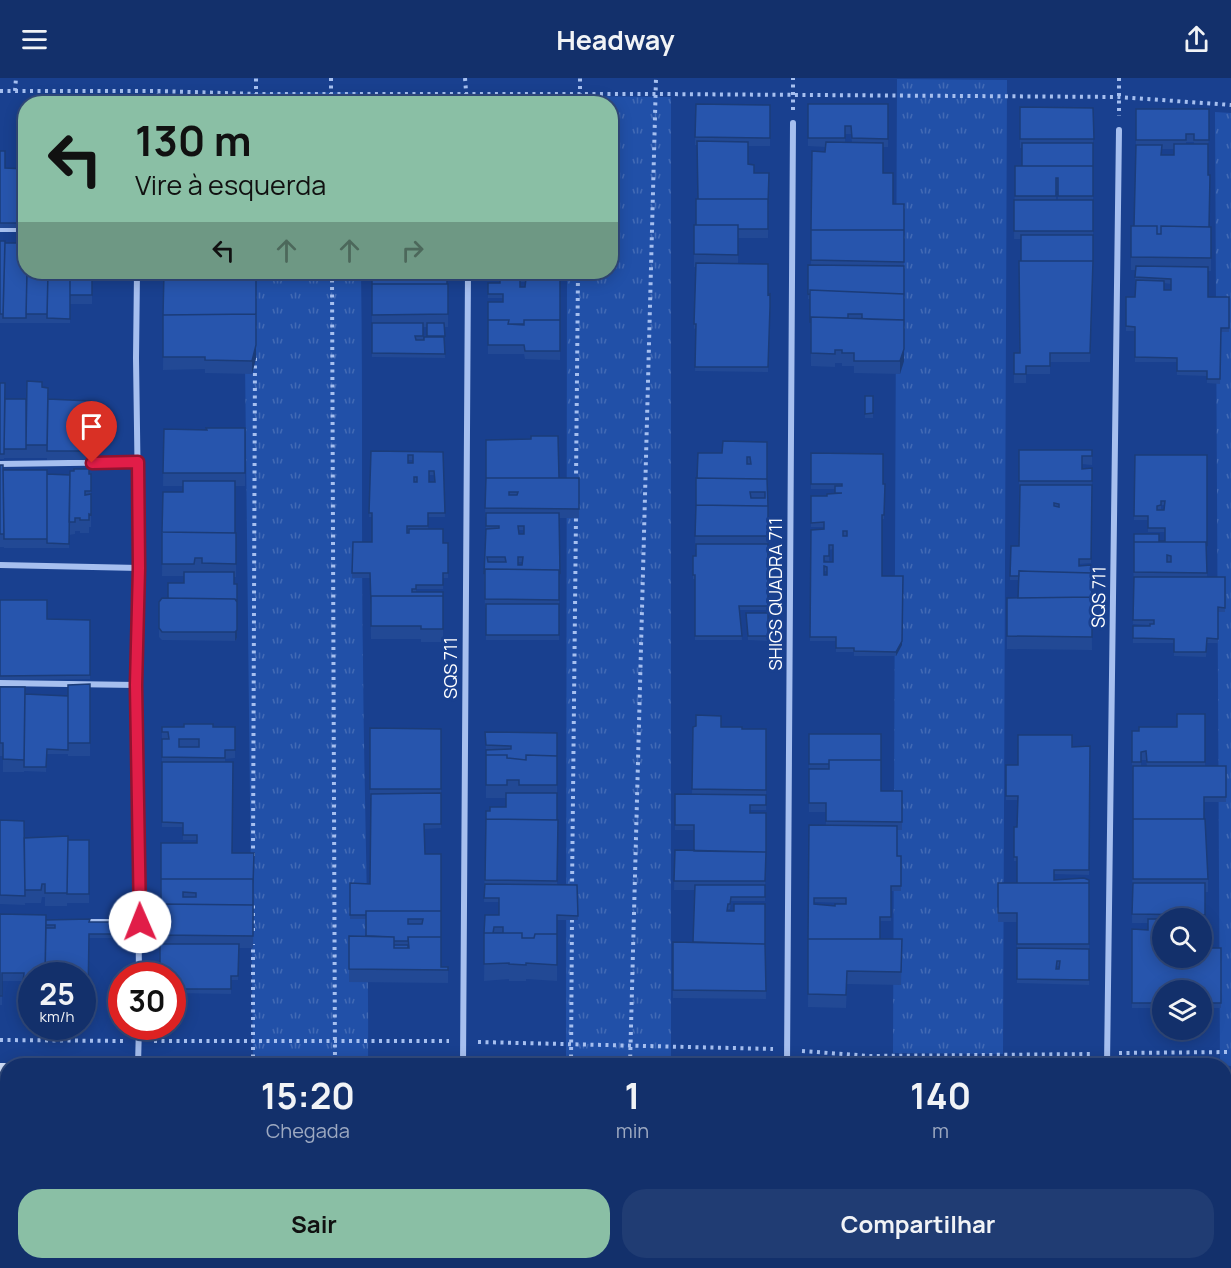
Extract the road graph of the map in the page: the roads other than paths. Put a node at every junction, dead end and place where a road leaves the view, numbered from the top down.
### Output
1 (793, 123) road end
2 (1119, 130) road end
3 (0, 229) edge
4 (18, 229) edge
5 (137, 279) edge
6 (468, 279) edge
7 (138, 462) junction
8 (0, 464) edge
9 (0, 565) edge
10 (139, 568) junction
11 (0, 683) edge
12 (136, 685) junction
13 (70, 921) edge
14 (140, 922) junction
15 (139, 962) edge
16 (139, 1040) edge
17 (138, 1058) edge
18 (463, 1058) edge
19 (787, 1058) edge
20 (1108, 1058) edge

1 - 19 street, SHIGS QUADRA 711
2 - 20 street, SQS 711
3 - 4 street
5 - 7 street
6 - 18 street, SQS 711
7 - 8 street
7 - 10 street
9 - 10 street
10 - 12 street
11 - 12 street
12 - 14 street
13 - 14 street
14 - 15 street
16 - 17 street

